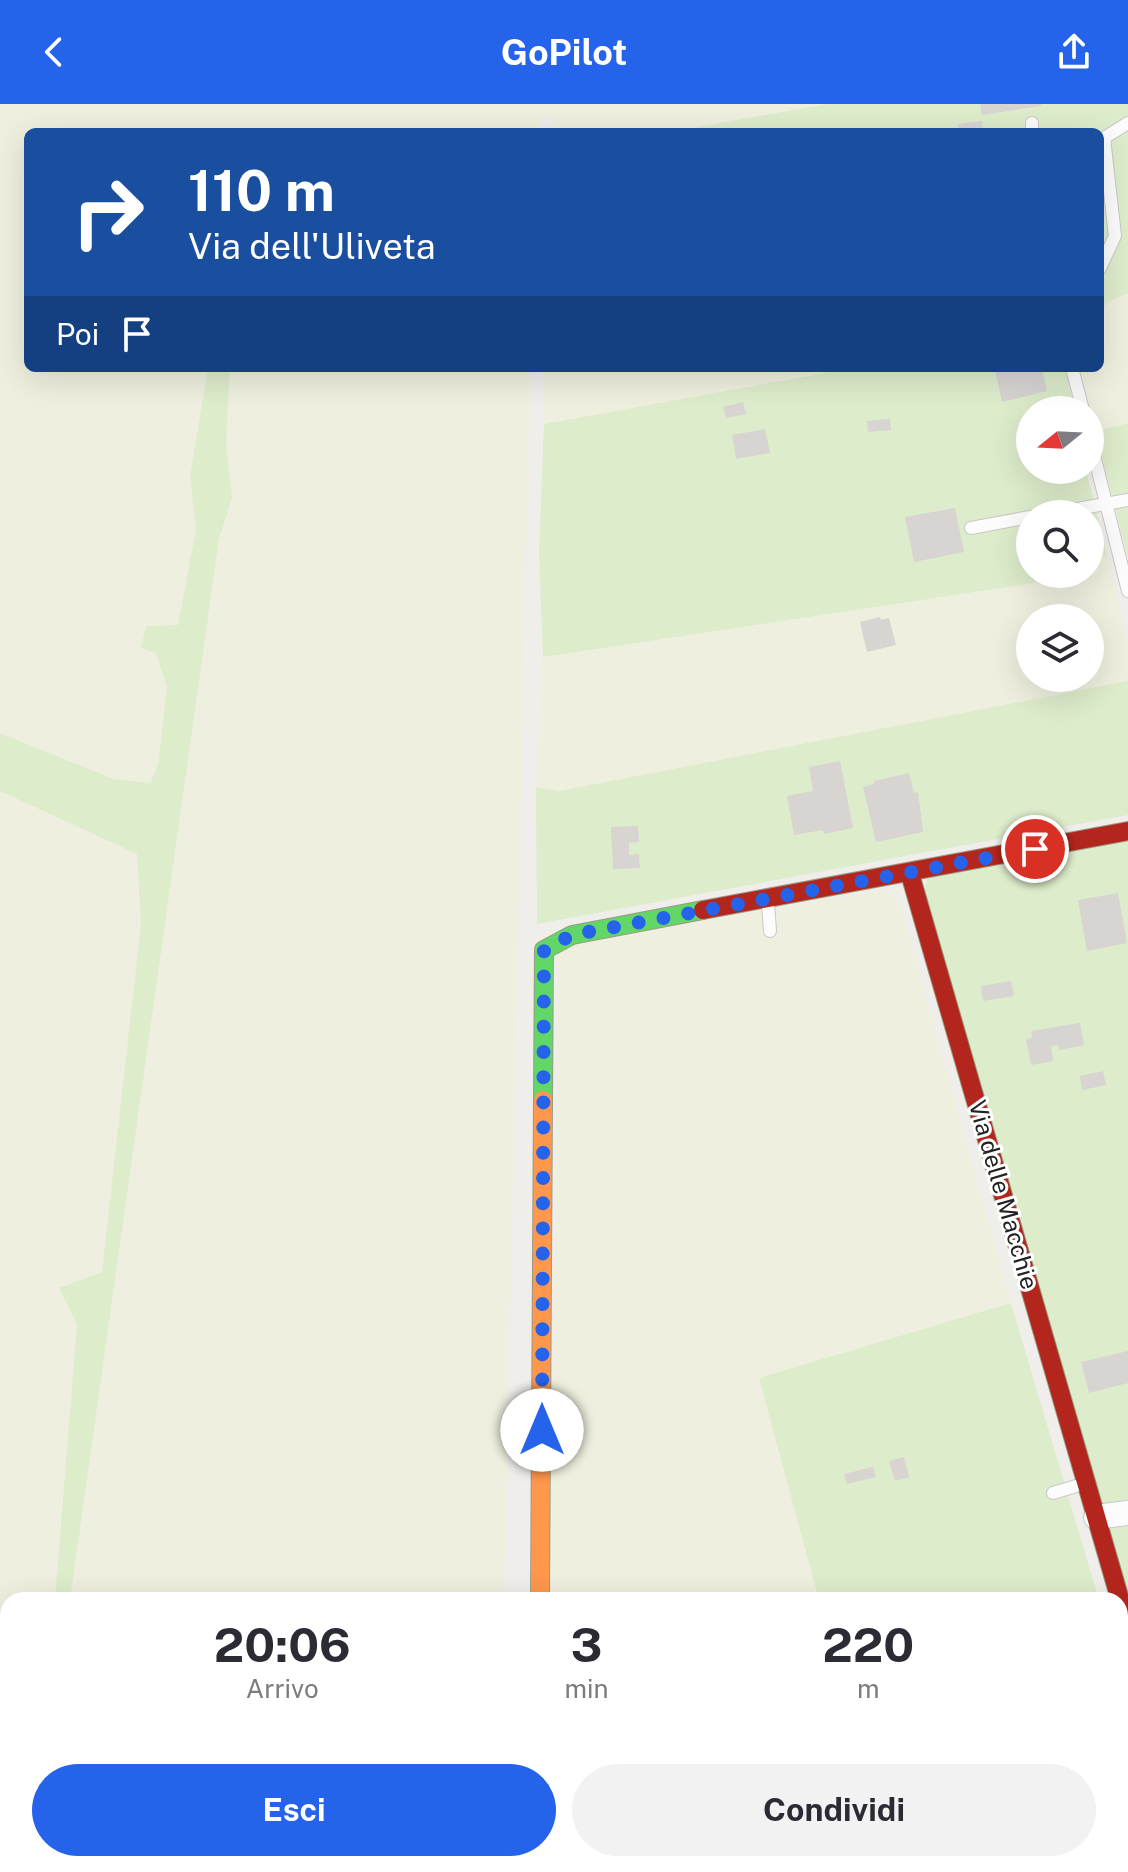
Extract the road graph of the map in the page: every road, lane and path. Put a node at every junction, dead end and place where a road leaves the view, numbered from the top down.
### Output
1 (1128, 123) edge
2 (1104, 138) edge
3 (1104, 138) edge
4 (1104, 259) edge
5 (1073, 372) edge
6 (1079, 396) edge
7 (1101, 484) edge
8 (1128, 500) edge
9 (1106, 504) junction
10 (1016, 520) edge
11 (971, 528) dead end
12 (1128, 591) edge
13 (1128, 831) edge
14 (910, 874) junction
15 (768, 900) junction
16 (770, 931) dead end
17 (1086, 1483) junction
18 (1053, 1493) dead end
19 (1128, 1513) edge
20 (1096, 1517) junction
21 (540, 1592) edge
22 (1118, 1592) edge

1 - 2 lane
3 - 4 lane
5 - 6 lane
7 - 9 lane
8 - 9 lane
9 - 12 lane
10 - 11 lane
13 - 14 street
14 - 15 street
14 - 17 street, Via delle Macchie
15 - 16 lane
15 - 21 street
17 - 18 lane
17 - 20 street, Via delle Macchie
19 - 20 street
20 - 22 street, Via delle Macchie

